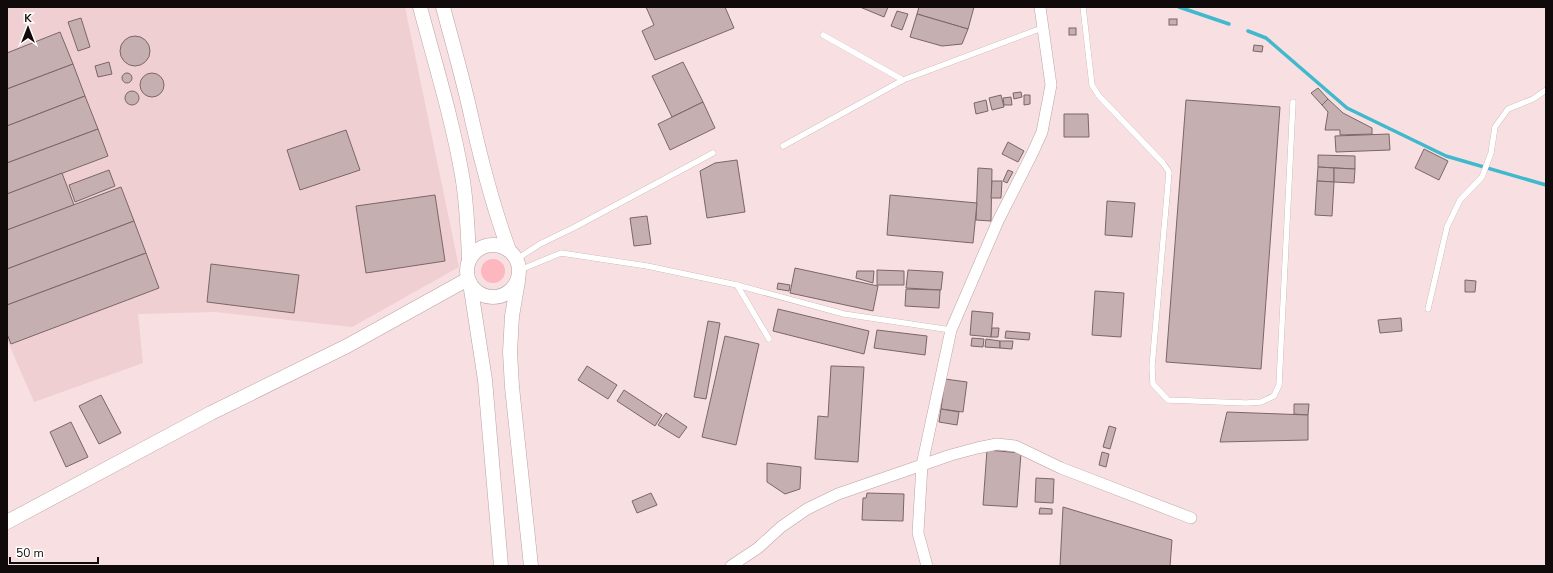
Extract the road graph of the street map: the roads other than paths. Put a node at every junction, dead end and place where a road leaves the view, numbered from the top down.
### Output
1 (420, 7) edge
2 (443, 7) edge
3 (1040, 7) edge
4 (1084, 7) edge
5 (1042, 28) junction
6 (823, 35) dead end
7 (903, 80) junction
8 (1546, 90) edge
9 (1293, 102) dead end
10 (782, 146) dead end
11 (713, 153) dead end
12 (469, 260) junction
13 (516, 265) junction
14 (469, 281) junction
15 (737, 285) junction
16 (1428, 309) dead end
17 (951, 330) junction
18 (768, 339) dead end
19 (922, 465) junction
20 (1191, 518) dead end
21 (7, 522) edge
22 (501, 566) edge
23 (531, 566) edge
24 (731, 566) edge
25 (926, 566) edge

1 - 12 street
2 - 13 street
3 - 5 street
4 - 9 lane
5 - 7 lane
5 - 17 street
6 - 7 lane
7 - 10 lane
8 - 16 lane
11 - 13 lane
12 - 13 street
12 - 14 street
13 - 14 street
13 - 15 lane
13 - 23 street
14 - 21 street
14 - 22 street
15 - 17 lane
15 - 18 lane
17 - 19 street
19 - 20 street
19 - 24 street
19 - 25 street

